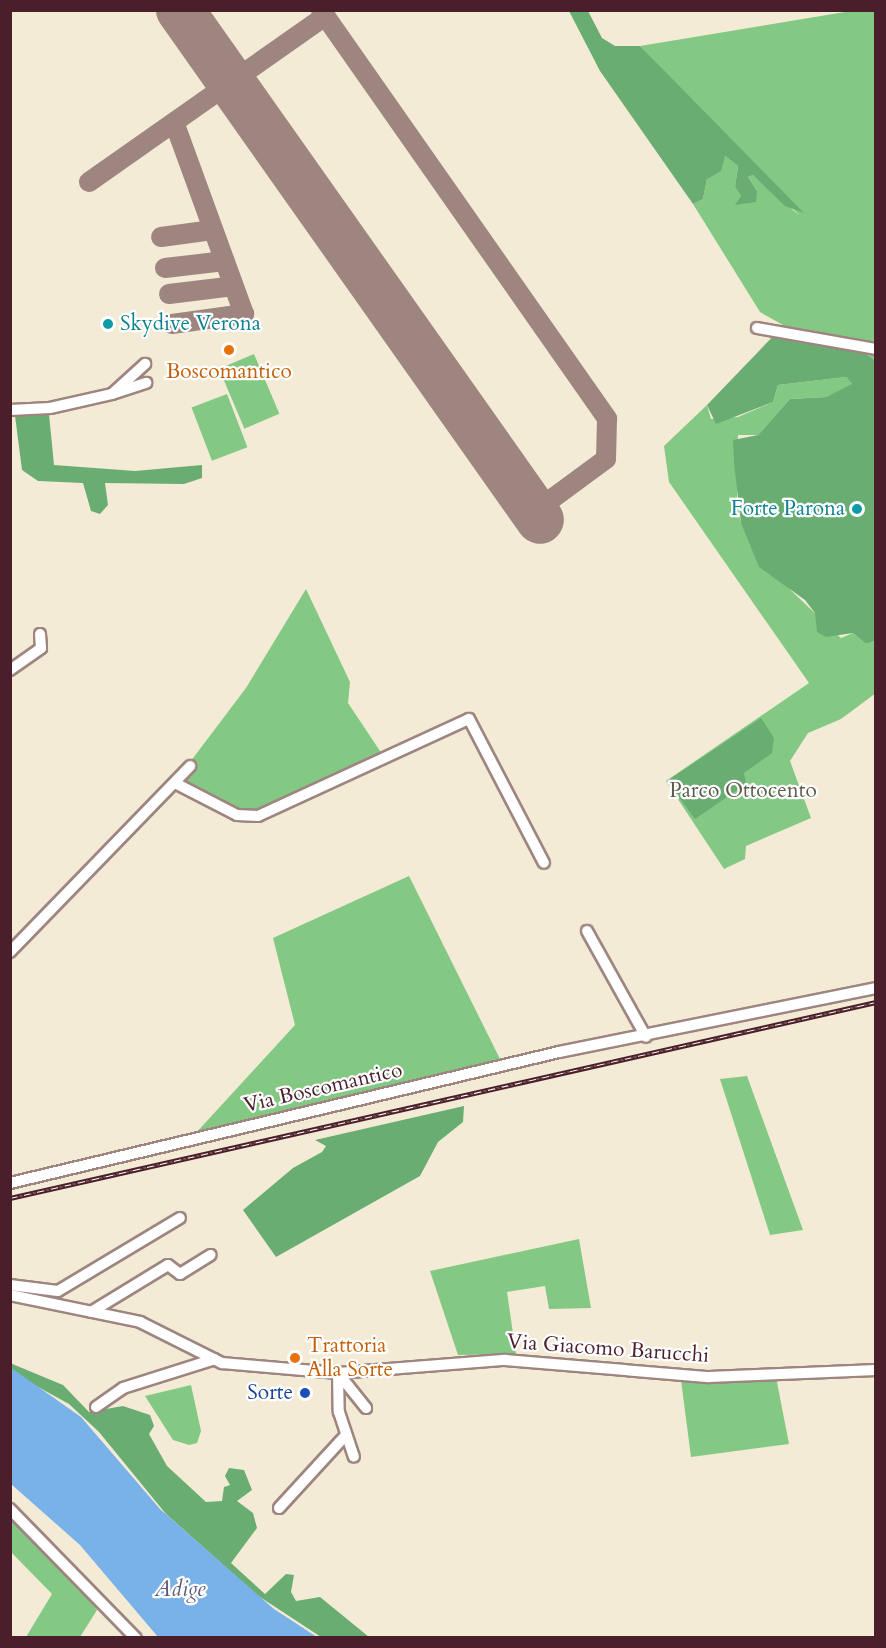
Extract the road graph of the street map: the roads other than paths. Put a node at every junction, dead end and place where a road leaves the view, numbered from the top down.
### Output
1 (757, 328) dead end
2 (876, 349) edge
3 (145, 364) dead end
4 (146, 383) dead end
5 (112, 394) junction
6 (10, 410) edge
7 (40, 634) dead end
8 (10, 670) edge
9 (190, 766) dead end
10 (175, 783) junction
11 (544, 863) dead end
12 (587, 931) dead end
13 (10, 952) edge
14 (876, 988) edge
15 (646, 1037) junction
16 (10, 1183) edge
17 (180, 1218) dead end
18 (211, 1255) dead end
19 (10, 1285) edge
20 (10, 1295) edge
21 (91, 1312) junction
22 (215, 1359) junction
23 (876, 1370) edge
24 (338, 1373) junction
25 (96, 1407) dead end
26 (366, 1408) dead end
27 (346, 1435) junction
28 (354, 1457) dead end
29 (279, 1508) dead end
30 (10, 1509) edge
31 (136, 1638) edge

1 - 2 street
3 - 5 street
4 - 5 street
5 - 6 street
7 - 8 street
9 - 10 street
10 - 11 street
10 - 13 street
12 - 15 street
14 - 15 street, Via Boscomantico
15 - 16 street, Via Boscomantico
17 - 19 street
18 - 21 street
20 - 21 street, Via Giacomo Barucchi
21 - 22 street, Via Giacomo Barucchi
22 - 24 street, Via Giacomo Barucchi
22 - 25 street, Via Giacomo Barucchi
23 - 24 street, Via Giacomo Barucchi
24 - 26 street
24 - 27 street
27 - 28 street
27 - 29 street
30 - 31 street

